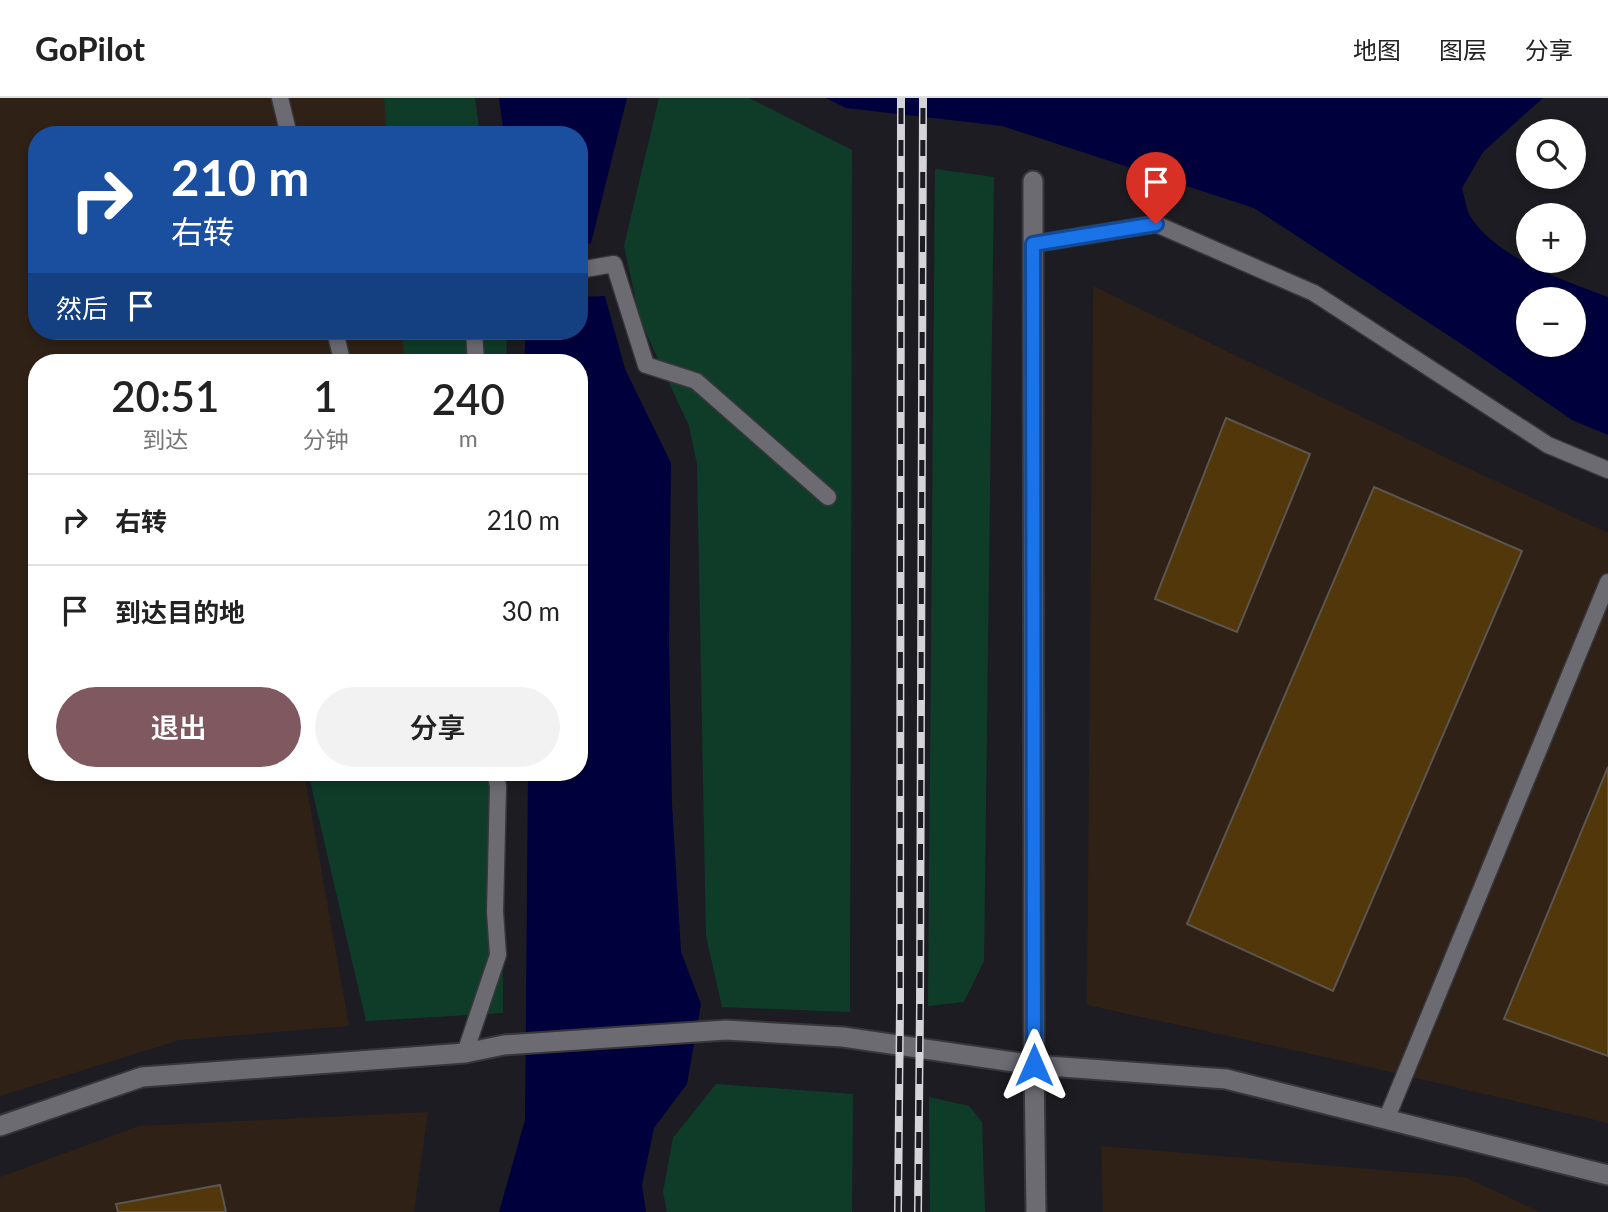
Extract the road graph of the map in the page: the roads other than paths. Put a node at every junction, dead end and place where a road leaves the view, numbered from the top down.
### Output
1 (280, 98) edge
2 (287, 126) edge
3 (1032, 181) dead end
4 (1033, 244) junction
5 (588, 269) edge
6 (1608, 470) edge
7 (828, 497) dead end
8 (1608, 582) edge
9 (497, 781) edge
10 (465, 1053) junction
11 (1034, 1065) junction
12 (1386, 1119) junction
13 (0, 1126) edge
14 (1608, 1175) edge
15 (1036, 1212) edge

1 - 2 lane
3 - 4 street
4 - 6 lane
4 - 11 street
5 - 7 lane
8 - 12 lane
9 - 10 lane
10 - 11 street
10 - 13 street
11 - 12 street
11 - 15 street
12 - 14 street

